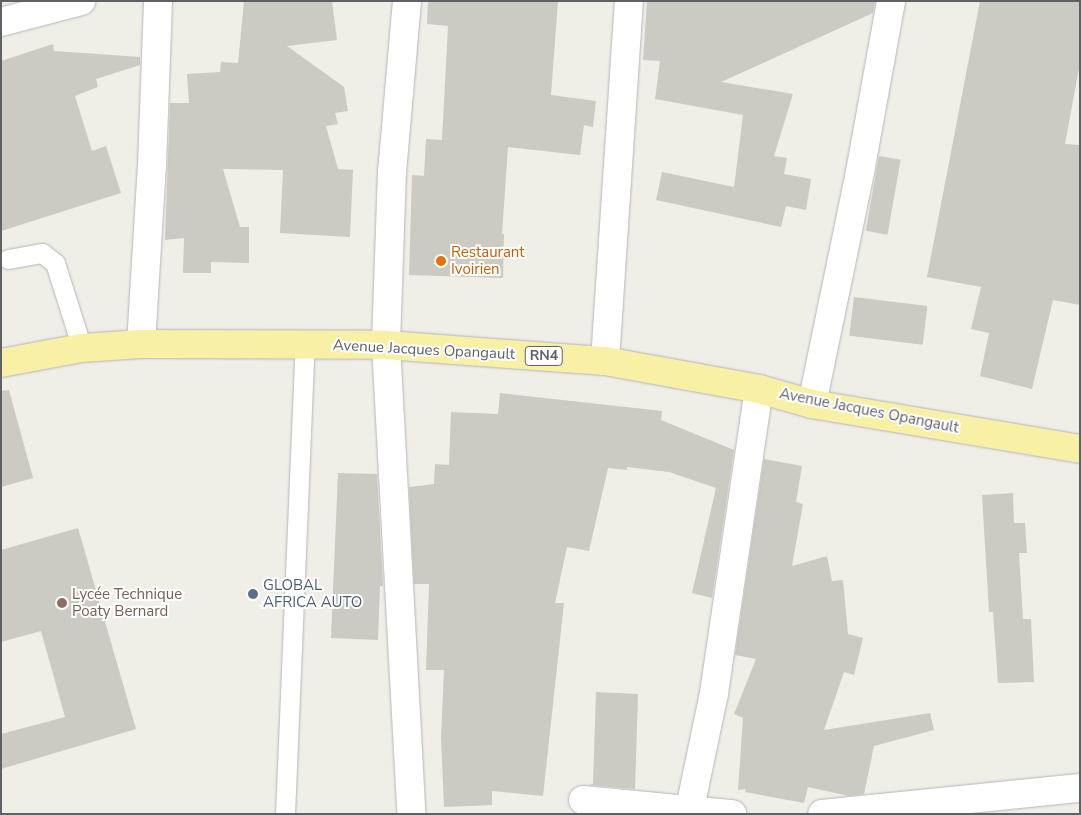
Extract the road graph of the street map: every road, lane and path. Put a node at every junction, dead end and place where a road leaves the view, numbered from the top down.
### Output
1 (81, 1) edge
2 (158, 1) edge
3 (407, 1) edge
4 (629, 1) edge
5 (891, 1) edge
6 (1, 22) edge
7 (8, 259) dead end
8 (141, 344) junction
9 (305, 345) junction
10 (386, 345) junction
11 (82, 348) junction
12 (604, 361) junction
13 (1, 363) edge
14 (759, 389) junction
15 (812, 404) junction
16 (1080, 449) edge
17 (1080, 788) edge
18 (582, 800) dead end
19 (690, 808) junction
20 (285, 814) edge
21 (411, 814) edge
22 (732, 814) edge
23 (822, 814) edge

1 - 6 street
2 - 8 street
3 - 10 street
4 - 12 street
5 - 15 street
7 - 11 lane
8 - 9 highway, Avenue Jacques Opangault / RN4
8 - 11 highway, Avenue Jacques Opangault / RN4
9 - 10 highway, Avenue Jacques Opangault / RN4
9 - 20 lane
10 - 12 highway, Avenue Jacques Opangault / RN4
10 - 21 street
11 - 13 highway, Avenue Jacques Opangault / RN4
12 - 14 highway, Avenue Jacques Opangault / RN4
14 - 15 highway, Avenue Jacques Opangault / RN4
14 - 19 street
15 - 16 highway, Avenue Jacques Opangault / RN4
17 - 23 street
18 - 19 street
19 - 22 street

